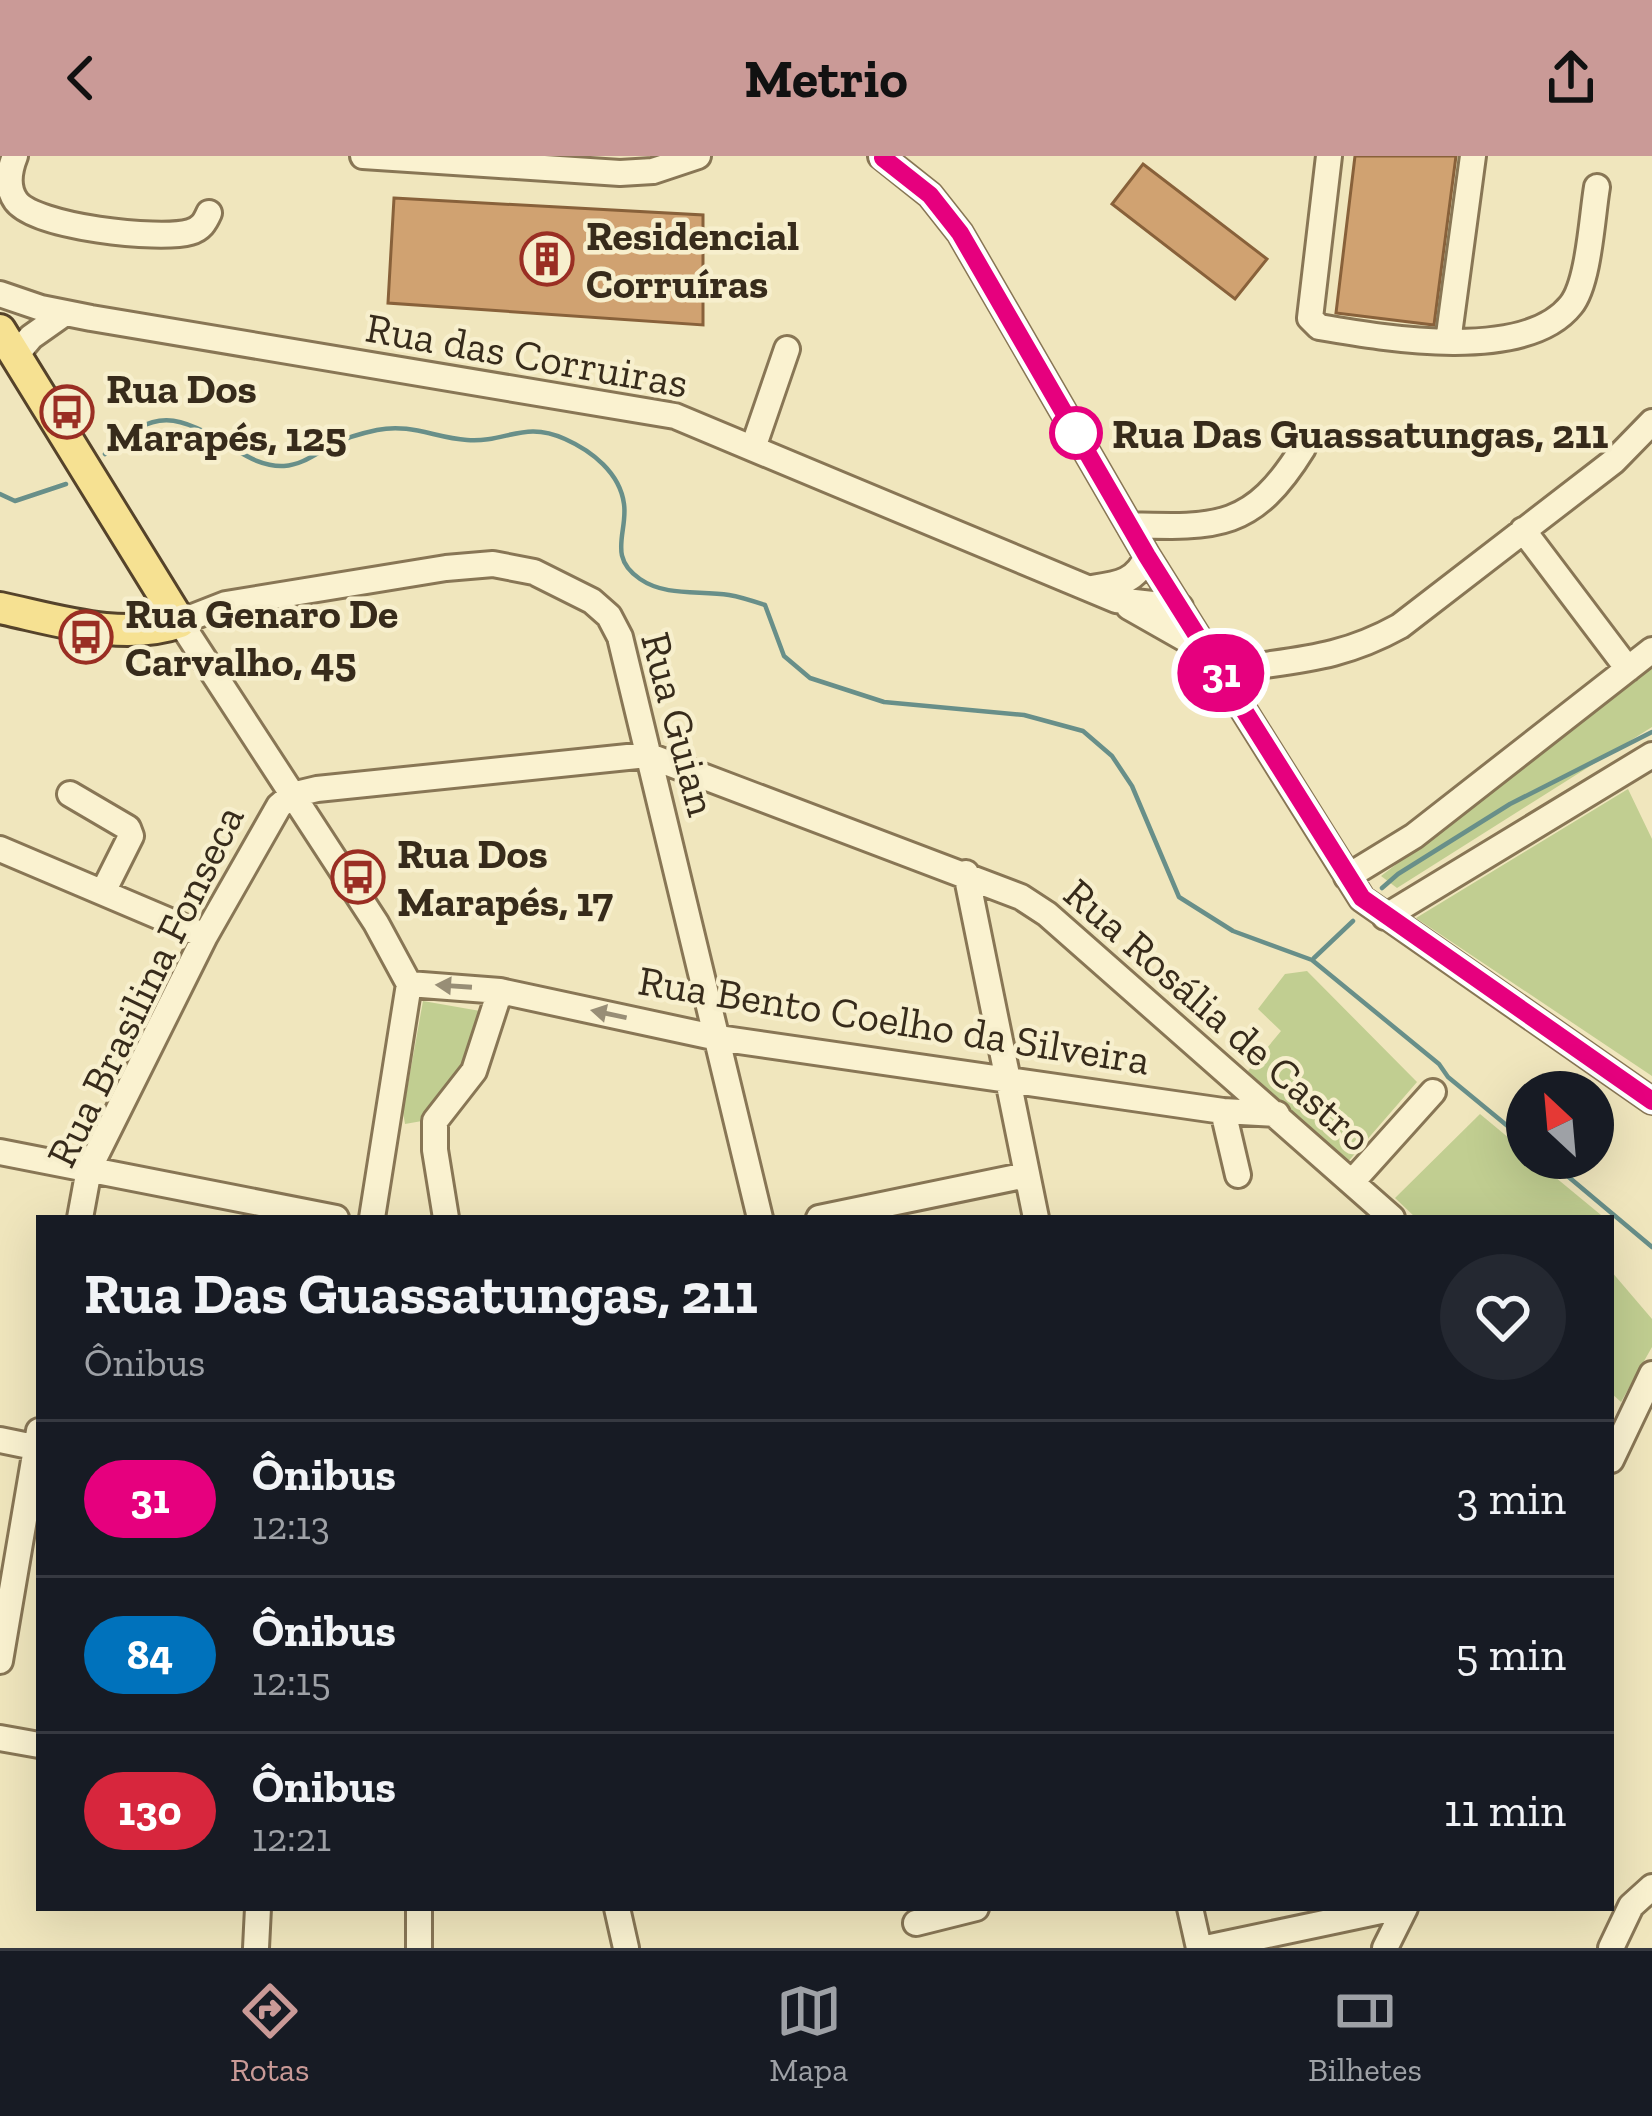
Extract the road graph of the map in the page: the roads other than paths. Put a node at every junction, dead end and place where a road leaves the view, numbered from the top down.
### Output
1 (15, 156) edge
2 (363, 156) edge
3 (373, 156) edge
4 (698, 156) edge
5 (1329, 156) edge
6 (1474, 156) edge
7 (880, 157) edge
8 (1597, 187) dead end
9 (209, 213) dead end
10 (0, 294) edge
11 (65, 313) junction
12 (1448, 342) junction
13 (7, 343) edge
14 (787, 349) dead end
15 (1652, 422) edge
16 (760, 428) junction
17 (1303, 448) dead end
18 (1129, 525) junction
19 (1523, 530) junction
20 (1147, 556) junction
21 (1090, 588) junction
22 (1116, 600) junction
23 (1180, 607) junction
24 (0, 608) edge
25 (180, 622) junction
26 (1652, 650) edge
27 (1214, 662) junction
28 (1628, 669) junction
29 (647, 755) junction
30 (1652, 755) edge
31 (70, 794) dead end
32 (292, 795) junction
33 (0, 849) edge
34 (965, 873) junction
35 (1347, 877) junction
36 (104, 890) junction
37 (1385, 917) junction
38 (205, 936) junction
39 (409, 984) junction
40 (500, 991) junction
41 (718, 1038) junction
42 (1008, 1080) junction
43 (1432, 1092) dead end
44 (1652, 1101) edge
45 (1223, 1111) junction
46 (1277, 1114) junction
47 (435, 1121) junction
48 (383, 1149) junction
49 (0, 1152) edge
50 (89, 1169) junction
51 (1027, 1174) junction
52 (1238, 1174) dead end
53 (1352, 1182) junction
54 (81, 1215) edge
55 (321, 1215) edge
56 (372, 1215) edge
57 (446, 1215) edge
58 (759, 1215) edge
59 (833, 1215) edge
60 (1035, 1215) edge
61 (1389, 1215) edge
62 (1652, 1374) edge
63 (1619, 1420) edge
64 (0, 1440) edge
65 (36, 1442) edge
66 (36, 1467) edge
67 (30, 1541) edge
68 (0, 1661) edge
69 (0, 1738) edge
70 (36, 1744) edge
71 (1652, 1887) edge
72 (258, 1911) edge
73 (419, 1911) edge
74 (618, 1911) edge
75 (949, 1911) edge
76 (1191, 1911) edge
77 (1361, 1911) edge
78 (1404, 1911) edge
79 (914, 1915) edge
80 (1283, 1918) edge
81 (256, 1948) edge
82 (419, 1948) edge
83 (626, 1948) edge
84 (923, 1948) edge
85 (1202, 1948) edge
86 (1385, 1948) edge
87 (1611, 1948) edge

1 - 9 street
2 - 3 street
3 - 4 street
5 - 12 street
6 - 12 street
7 - 18 street
8 - 12 street
10 - 11 street, Rua das Corruiras
11 - 13 street
11 - 16 street, Rua das Corruiras
13 - 25 main road
14 - 16 street
15 - 19 street
16 - 21 street, Rua das Corruiras
17 - 18 street
18 - 20 street
19 - 27 street
19 - 28 street
20 - 21 street
20 - 23 street
21 - 22 street, Rua das Corruiras
22 - 23 street, Rua das Corruiras
22 - 27 street
23 - 27 street
24 - 25 main road
25 - 29 street, Rua Guian
25 - 32 street
26 - 28 street
27 - 35 street
28 - 35 street
29 - 32 street, Rua Rosália de Castro
29 - 34 street, Rua Rosália de Castro
29 - 41 street, Rua Guian
30 - 37 street
31 - 36 street
32 - 38 street, Rua Brasilina Fonseca
32 - 39 street
33 - 36 street
34 - 42 street
34 - 46 street, Rua Rosália de Castro
35 - 37 street
36 - 38 street
37 - 44 street
38 - 50 street, Rua Brasilina Fonseca
40 -> 39 street, Rua Bento Coelho da Silveira
39 - 48 street
41 -> 40 street, Rua Bento Coelho da Silveira
40 - 47 street
41 - 42 street, Rua Bento Coelho da Silveira
41 - 58 street, Rua Guian
42 - 45 street, Rua Bento Coelho da Silveira
42 - 51 street
43 - 53 street
45 - 46 street, Rua Bento Coelho da Silveira
45 - 52 street
46 - 53 street, Rua Rosália de Castro
47 - 48 street
47 - 57 street
48 - 56 street
49 - 50 street
50 - 54 street, Rua Brasilina Fonseca
50 - 55 street
51 - 59 street
51 - 60 street
53 - 61 street, Rua Rosália de Castro
62 - 63 street
64 - 65 street
66 - 67 street
67 - 68 street
69 - 70 street
71 - 87 street
72 - 81 street
73 - 82 street
74 - 83 street
75 - 79 street
76 - 85 street
77 - 80 street
78 - 86 street
79 - 84 street
80 - 85 street

